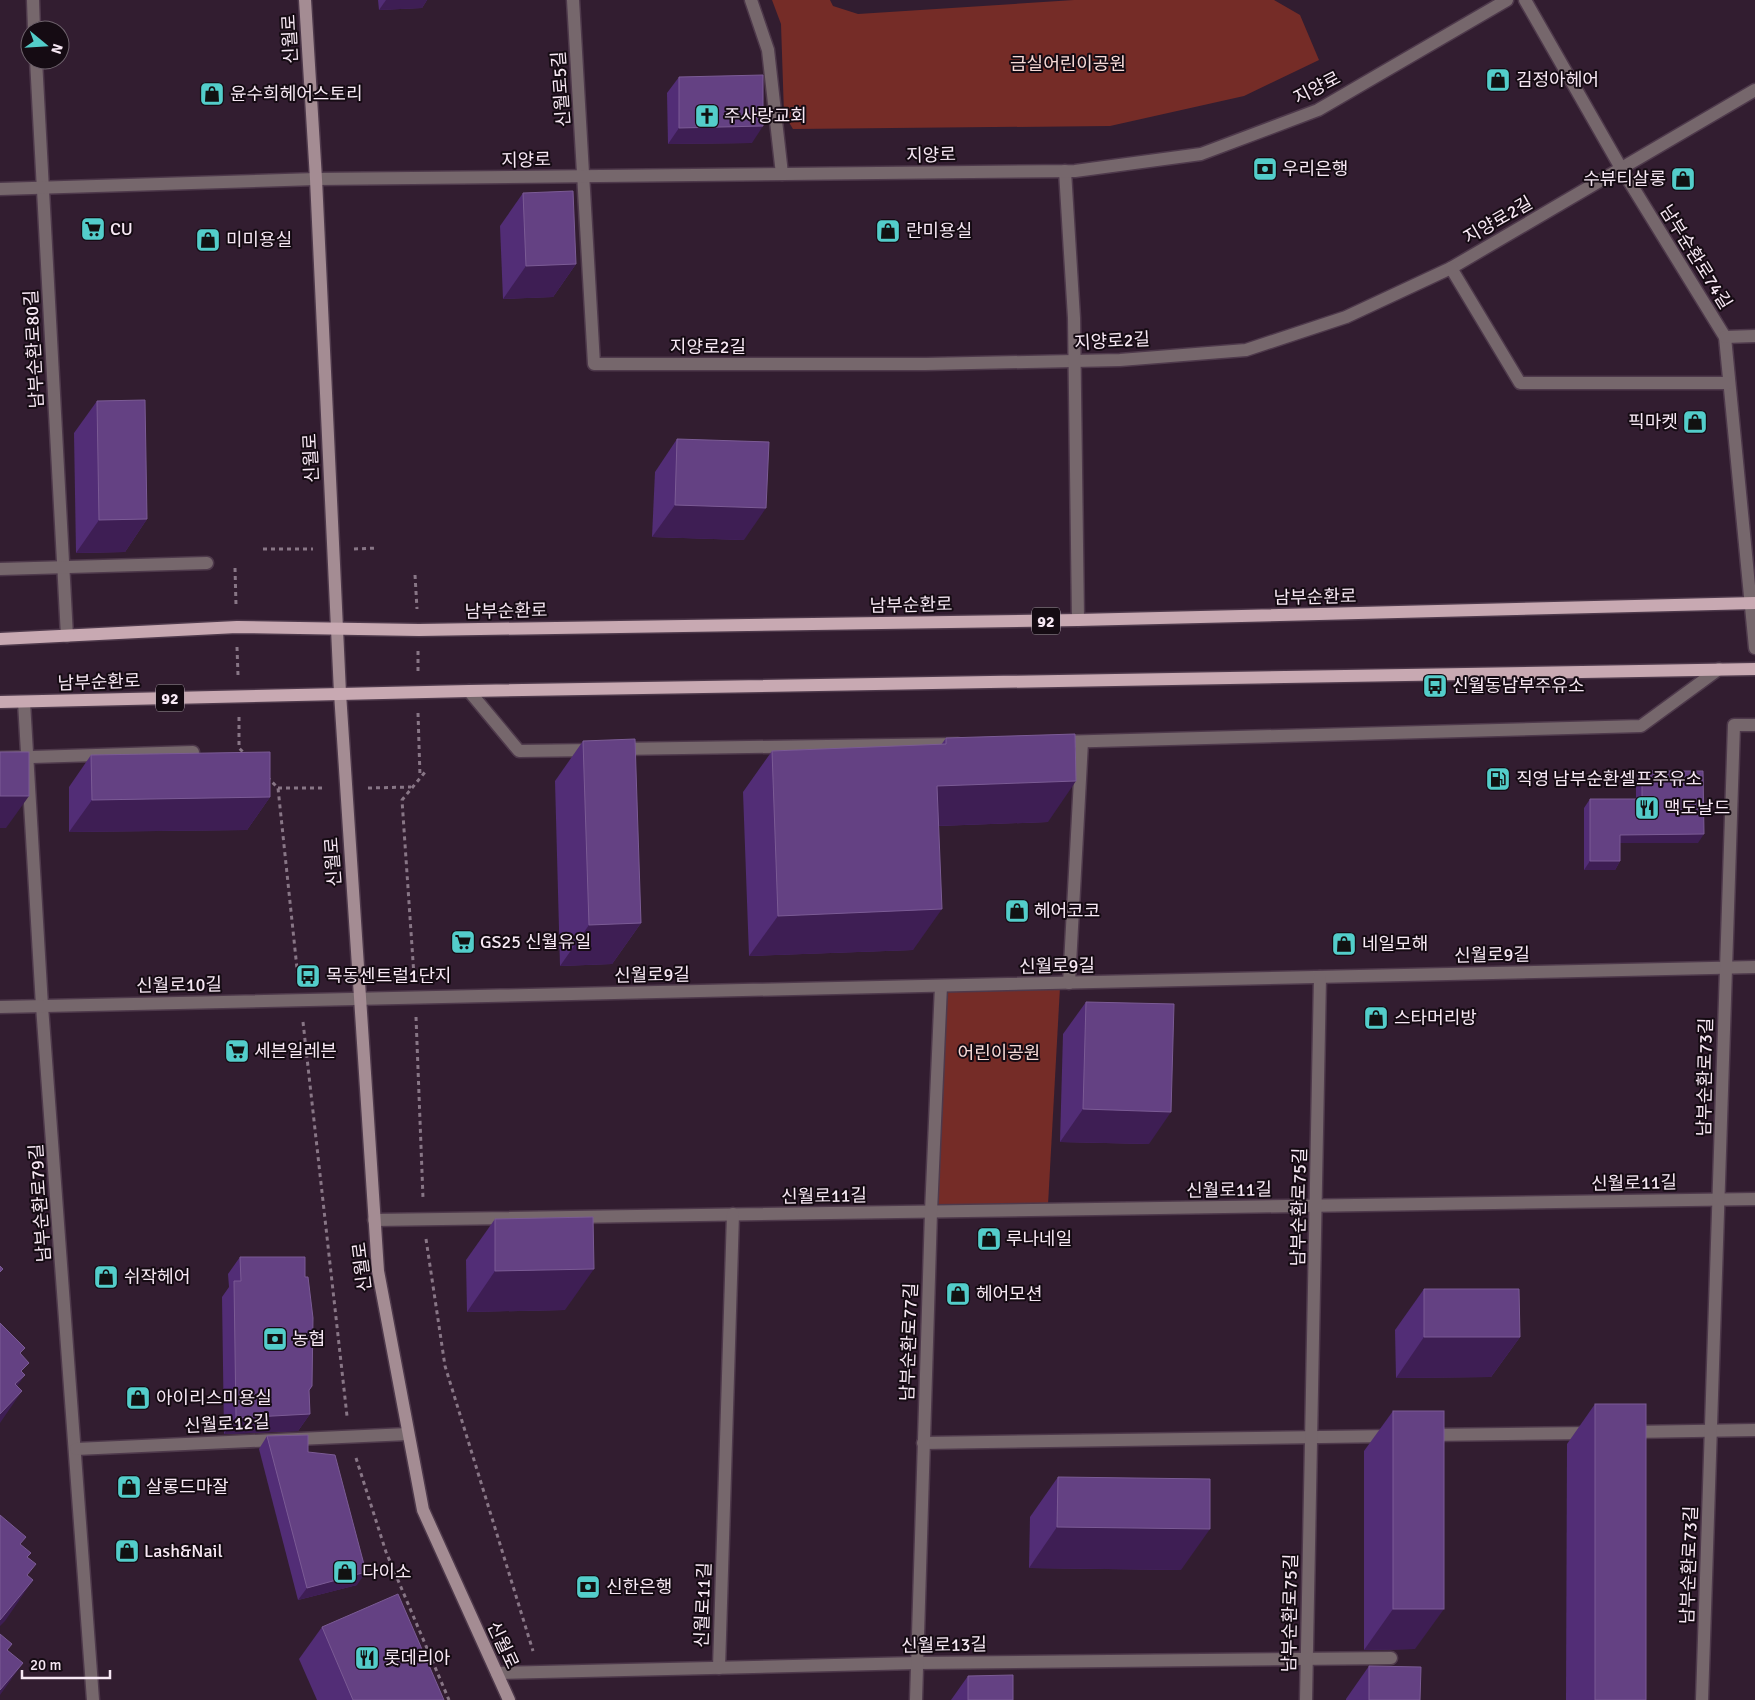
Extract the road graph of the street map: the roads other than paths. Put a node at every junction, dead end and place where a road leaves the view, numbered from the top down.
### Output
1 (33, 0) edge
2 (305, 0) edge
3 (573, 0) edge
4 (751, 0) edge
5 (1507, 0) edge
6 (1525, 0) edge
7 (34, 20) edge
8 (37, 70) edge
9 (1755, 90) edge
10 (1621, 168) junction
11 (1066, 171) junction
12 (782, 174) junction
13 (584, 176) junction
14 (316, 179) junction
15 (43, 188) junction
16 (0, 189) edge
17 (1451, 268) junction
18 (1725, 336) junction
19 (1755, 336) edge
20 (1072, 361) junction
21 (1729, 382) junction
22 (207, 563) dead end
23 (63, 567) junction
24 (0, 569) edge
25 (1752, 603) edge
26 (1078, 620) junction
27 (337, 628) junction
28 (0, 631) edge
29 (67, 636) junction
30 (0, 639) edge
31 (1755, 648) edge
32 (1719, 669) junction
33 (1755, 669) edge
34 (470, 691) junction
35 (340, 693) junction
36 (0, 702) edge
37 (24, 702) junction
38 (1755, 724) edge
39 (1043, 742) edge
40 (1082, 742) junction
41 (974, 744) edge
42 (194, 752) edge
43 (0, 758) edge
44 (28, 758) junction
45 (1755, 967) edge
46 (1724, 968) junction
47 (1320, 977) junction
48 (1069, 983) junction
49 (941, 986) junction
50 (360, 999) junction
51 (42, 1006) junction
52 (0, 1007) edge
53 (1755, 1199) edge
54 (1719, 1200) junction
55 (1316, 1206) junction
56 (931, 1212) junction
57 (733, 1214) junction
58 (374, 1220) junction
59 (1755, 1430) edge
60 (1711, 1431) junction
61 (1601, 1432) edge
62 (1621, 1432) edge
63 (408, 1434) junction
64 (1312, 1437) junction
65 (923, 1443) junction
66 (76, 1449) junction
67 (1391, 1658) edge
68 (1306, 1660) junction
69 (917, 1663) junction
70 (719, 1668) junction
71 (497, 1673) junction
72 (94, 1700) edge
73 (509, 1700) edge
74 (916, 1700) edge
75 (1306, 1700) edge
76 (1702, 1700) edge

1 - 7 street
2 - 14 main road, 신월로
3 - 13 street, 신월로5길
4 - 12 street
5 - 11 street, 지양로
6 - 10 street, 남부순환로74길
8 - 15 street, 남부순환로80길
9 - 10 street, 지양로2길
10 - 17 street, 지양로2길
10 - 18 street, 남부순환로74길
11 - 12 street, 지양로
11 - 20 street
12 - 13 street, 지양로
13 - 14 street, 지양로
13 - 20 street, 지양로2길
14 - 15 street, 지양로
14 - 27 main road, 신월로
15 - 16 street, 지양로
15 - 23 street, 남부순환로80길
17 - 20 street, 지양로2길
17 - 21 street
18 - 19 street
18 - 21 street, 남부순환로74길
20 - 26 street
21 - 25 street, 남부순환로74길
22 - 23 street
23 - 24 street
23 - 29 street, 남부순환로80길
25 - 26 main road, 남부순환로 / 92
25 - 31 street, 남부순환로74길
26 - 27 main road, 남부순환로 / 92
27 - 29 main road, 남부순환로 / 92
27 - 35 main road, 신월로
28 - 29 main road, 남부순환로
29 - 30 main road, 남부순환로 / 92
32 - 33 main road, 남부순환로 / 92
32 - 34 main road, 남부순환로 / 92
32 - 40 street
34 - 35 main road, 남부순환로 / 92
34 - 41 street
35 - 37 main road, 남부순환로 / 92
35 - 50 main road, 신월로
36 - 37 main road, 남부순환로 / 92
37 - 44 street, 남부순환로79길
38 - 46 street, 남부순환로73길
39 - 40 street
40 - 48 street
42 - 44 street
43 - 44 street
44 - 51 street, 남부순환로79길
45 - 46 street, 신월로9길
46 - 47 street, 신월로9길
46 - 54 street, 남부순환로73길
47 - 48 street, 신월로9길
47 - 55 street, 남부순환로75길
48 - 49 street, 신월로9길
49 - 50 street, 신월로9길
49 - 56 street, 남부순환로77길
50 - 51 street, 신월로10길
50 - 58 main road, 신월로
51 - 52 street, 신월로10길
51 - 66 street, 남부순환로79길
53 - 54 street, 신월로11길
54 - 55 street, 신월로11길
54 - 60 street, 남부순환로73길
55 - 56 street, 신월로11길
55 - 64 street, 남부순환로75길
56 - 57 street, 신월로11길
56 - 65 street, 남부순환로77길
57 - 58 street, 신월로11길
57 - 70 street, 신월로11길
58 - 63 main road, 신월로
59 - 60 street
60 - 62 street
60 - 76 street, 남부순환로73길
61 - 64 street
63 - 66 street, 신월로12길
63 - 71 main road, 신월로
64 - 65 street
64 - 68 street, 남부순환로75길
65 - 69 street, 남부순환로77길
66 - 72 street, 남부순환로79길
67 - 68 street, 신월로13길
68 - 69 street, 신월로13길
68 - 75 street, 남부순환로75길
69 - 70 street, 신월로13길
69 - 74 street, 남부순환로77길
70 - 71 street, 신월로13길
71 - 73 main road, 신월로

